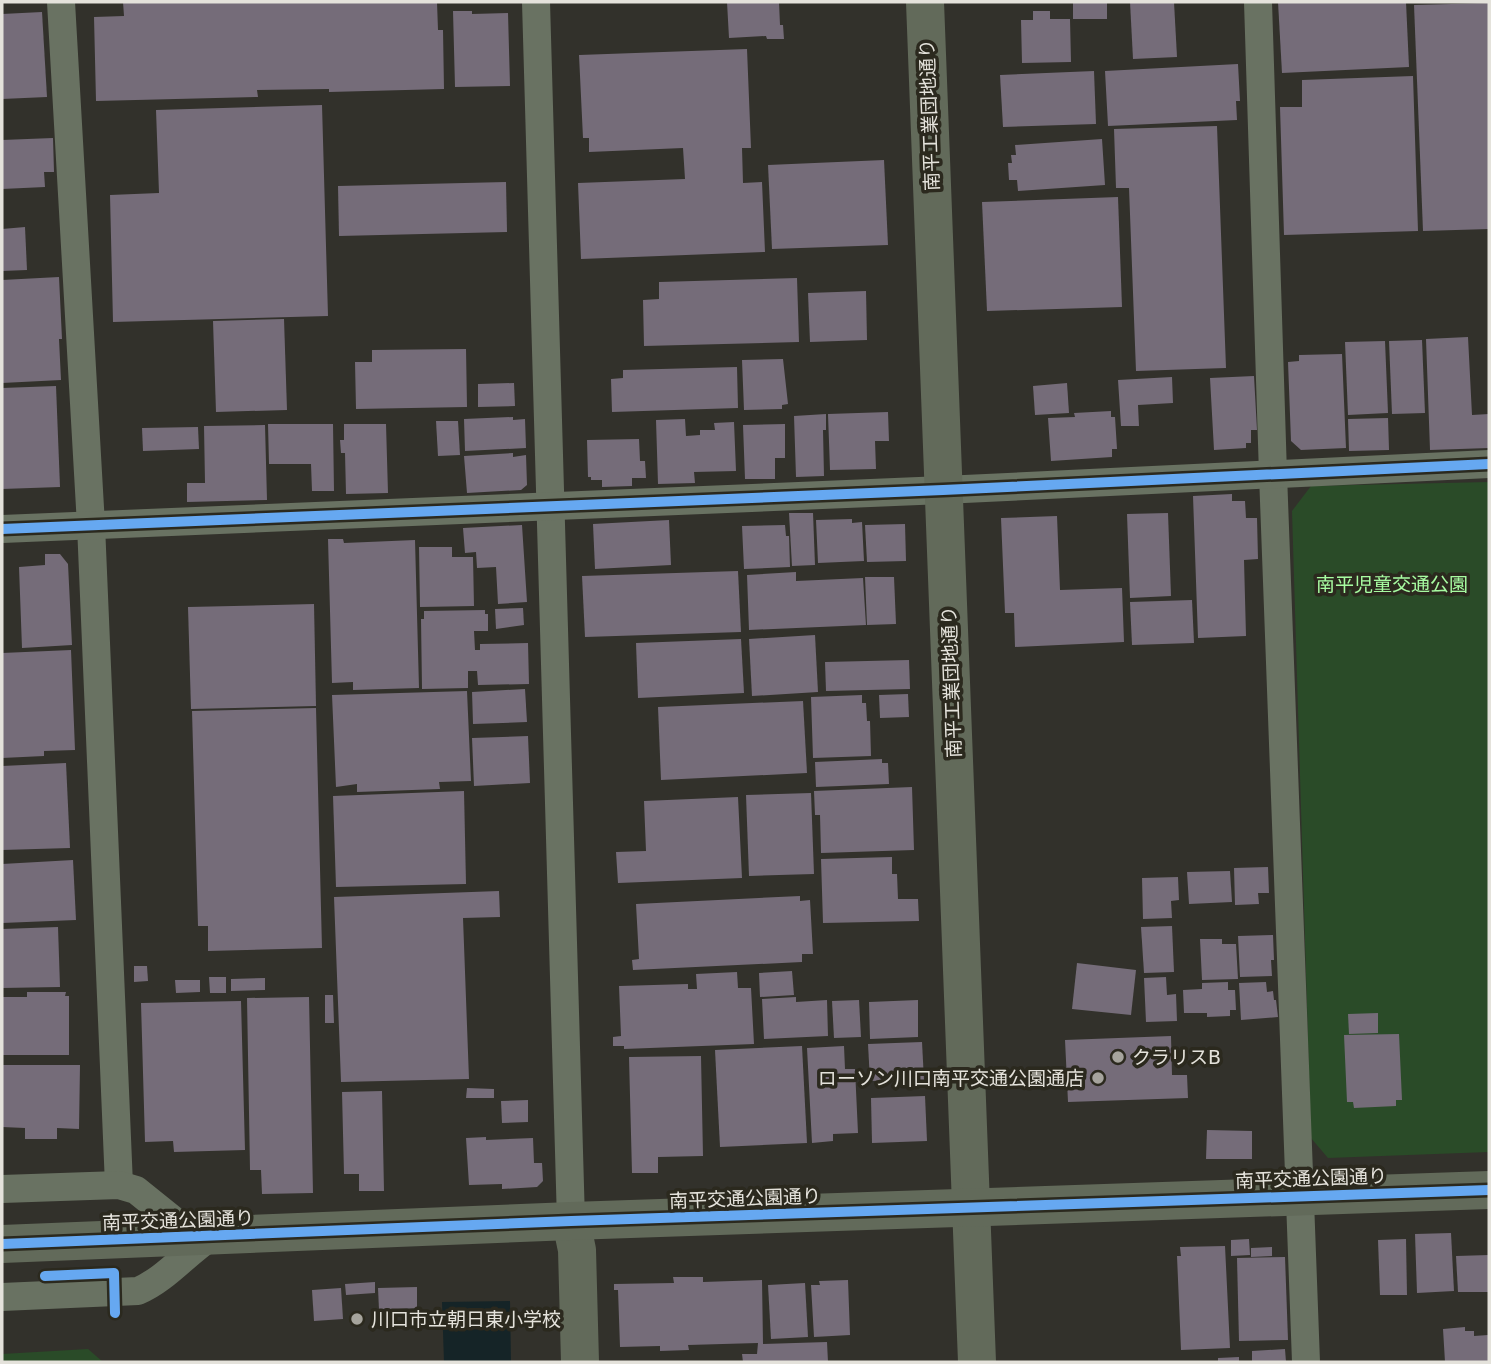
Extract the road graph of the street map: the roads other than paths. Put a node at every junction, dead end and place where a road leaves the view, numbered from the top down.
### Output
1 (61, 2) edge
2 (536, 2) edge
3 (925, 2) edge
4 (1258, 2) edge
5 (1489, 464) edge
6 (1273, 474) junction
7 (943, 490) junction
8 (550, 506) junction
9 (90, 526) junction
10 (2, 529) edge
11 (120, 1185) junction
12 (2, 1189) edge
13 (1489, 1189) edge
14 (1300, 1196) junction
15 (971, 1209) junction
16 (571, 1221) junction
17 (207, 1236) junction
18 (2, 1244) edge
19 (2, 1297) edge
20 (580, 1362) edge
21 (977, 1362) edge
22 (1306, 1362) edge

1 - 9 street
2 - 8 street
3 - 7 street, 南平工業団地通り
4 - 6 street
5 - 6 street
6 - 7 street
6 - 14 street
7 - 8 street
7 - 15 street, 南平工業団地通り
8 - 9 street
8 - 16 street
9 - 10 street
9 - 11 street
11 - 12 street
11 - 17 street
13 - 14 street, 南平交通公園通り
14 - 15 street, 南平交通公園通り
14 - 22 street
15 - 16 street, 南平交通公園通り
15 - 21 street, 南平工業団地通り
16 - 17 street, 南平交通公園通り
16 - 20 street
17 - 18 street, 南平交通公園通り
17 - 19 street

